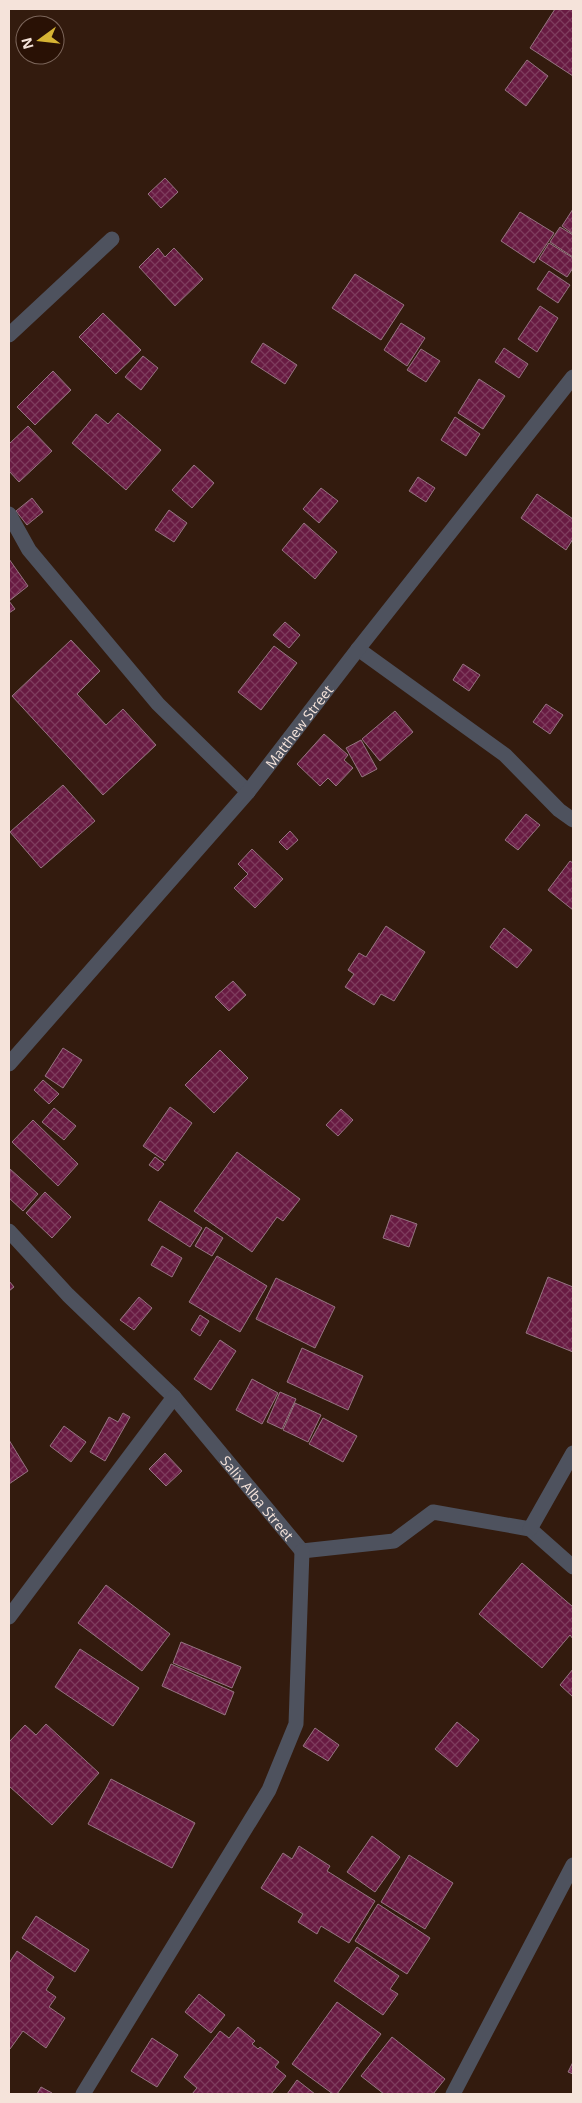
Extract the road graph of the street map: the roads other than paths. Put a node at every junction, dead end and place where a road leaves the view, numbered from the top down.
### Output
1 (112, 239) dead end
2 (9, 335) edge
3 (573, 377) edge
4 (9, 514) edge
5 (358, 649) junction
6 (248, 792) junction
7 (573, 820) edge
8 (9, 1064) edge
9 (9, 1231) edge
10 (174, 1397) junction
11 (573, 1453) edge
12 (530, 1529) junction
13 (302, 1551) junction
14 (573, 1567) edge
15 (9, 1617) edge
16 (573, 1865) edge
17 (83, 2094) edge
18 (453, 2094) edge

1 - 2 street
3 - 5 street, Matthew Street
4 - 6 street
5 - 6 street, Matthew Street
5 - 7 street
6 - 8 street, Matthew Street
9 - 10 street, Salix Alba Street
10 - 13 street, Salix Alba Street
10 - 15 street
11 - 12 street
12 - 13 street, Salix Alba Street
12 - 14 street
13 - 17 street
16 - 18 street

